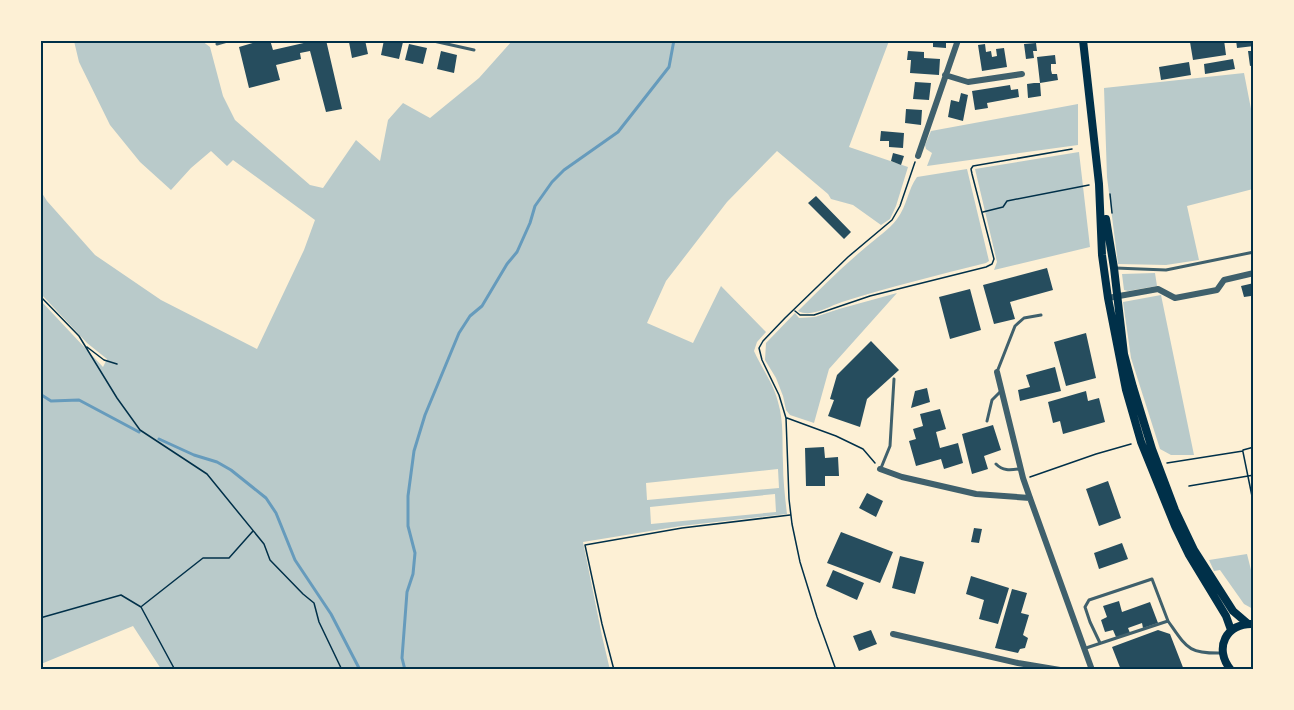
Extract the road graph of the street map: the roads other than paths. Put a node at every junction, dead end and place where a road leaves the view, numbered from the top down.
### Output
1 (231, 40) edge
2 (429, 40) edge
3 (958, 40) edge
4 (1083, 40) edge
5 (217, 44) dead end
6 (474, 50) dead end
7 (1022, 74) dead end
8 (945, 75) junction
9 (918, 156) road end
10 (1099, 184) junction
11 (1254, 252) edge
12 (1113, 268) junction
13 (1254, 273) edge
14 (1117, 296) junction
15 (1107, 298) junction
16 (1041, 315) dead end
17 (998, 372) joint
18 (894, 379) dead end
19 (1002, 389) junction
20 (987, 421) dead end
21 (996, 464) dead end
22 (880, 469) joint
23 (1021, 469) junction
24 (1030, 498) junction
25 (1168, 621) junction
26 (1250, 623) edge
27 (1231, 630) junction
28 (893, 634) dead end
29 (1100, 643) junction
30 (1084, 648) junction
31 (1223, 653) junction
32 (1060, 669) edge
33 (1092, 669) edge
34 (1232, 669) edge

1 - 5 lane
2 - 6 lane
3 - 8 street
4 - 10 main road
7 - 8 street
8 - 9 street
10 - 12 main road
10 - 15 main road
11 - 12 lane
12 - 14 main road
13 - 14 street
14 - 15 street
14 - 26 main road
15 - 27 main road
16 - 17 lane
17 - 19 street
18 - 22 lane
19 - 20 lane
19 - 23 street
21 - 23 lane
22 - 24 street
23 - 24 street
24 - 30 street
25 - 29 lane
25 - 29 lane
25 - 31 lane
26 - 27 main road
27 - 31 main road
28 - 32 street
29 - 30 lane
30 - 33 street
31 - 34 main road

